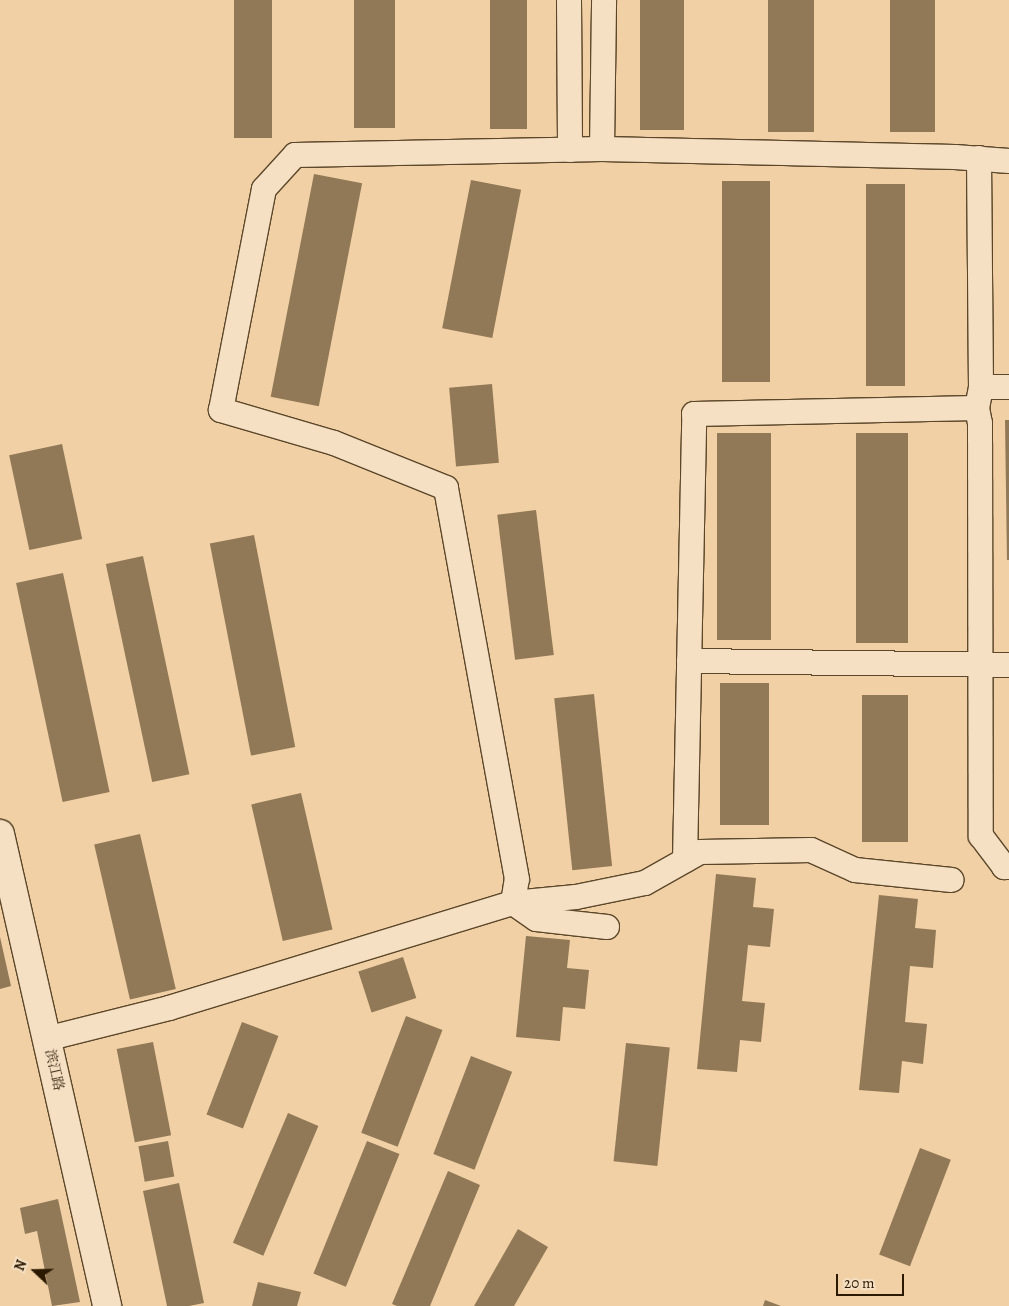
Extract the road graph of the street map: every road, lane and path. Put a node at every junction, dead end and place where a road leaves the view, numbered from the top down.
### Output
1 (569, 0) edge
2 (604, 0) edge
3 (602, 149) junction
4 (570, 150) junction
5 (979, 158) junction
6 (1009, 161) edge
7 (1009, 387) edge
8 (979, 398) junction
9 (689, 661) junction
10 (980, 665) junction
11 (1009, 665) edge
12 (0, 834) edge
13 (685, 860) junction
14 (1009, 867) edge
15 (951, 880) dead end
16 (513, 903) junction
17 (607, 927) dead end
18 (46, 1039) junction
19 (107, 1306) edge

1 - 4 street
2 - 3 street
3 - 4 street
3 - 5 street
4 - 16 street
5 - 6 street
5 - 8 street
7 - 8 street
8 - 9 street
8 - 10 street
9 - 10 street
9 - 13 street
10 - 11 street
10 - 14 street
12 - 18 main road, 滨江路
13 - 15 street
13 - 16 street
16 - 17 street
16 - 18 street
18 - 19 main road, 滨江路

